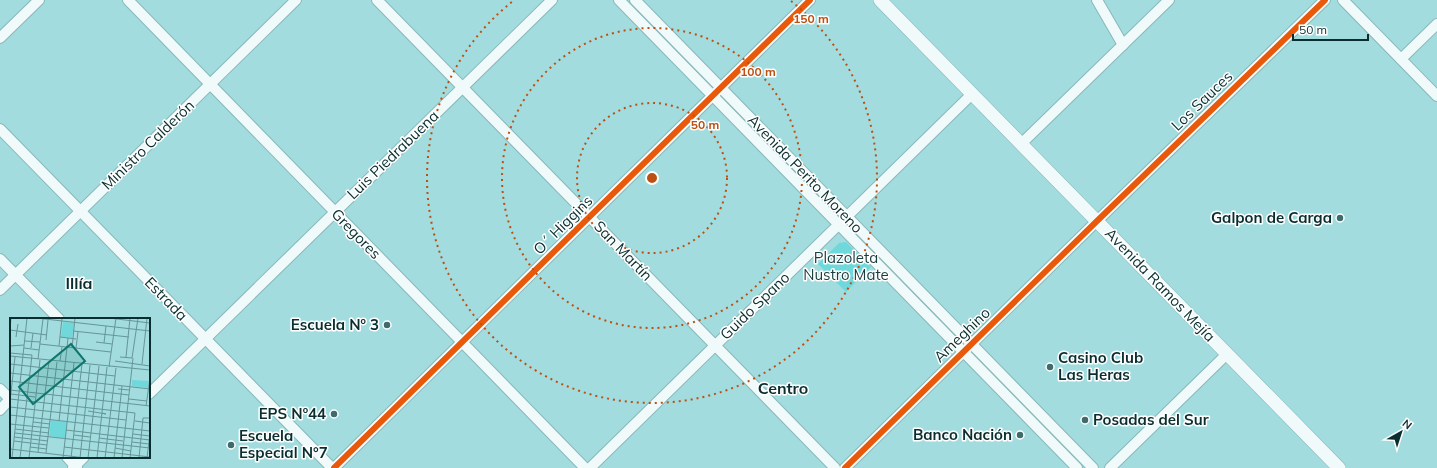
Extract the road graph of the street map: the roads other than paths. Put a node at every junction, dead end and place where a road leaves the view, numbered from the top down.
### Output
1 (39, 0) edge
2 (128, 0) edge
3 (296, 0) edge
4 (377, 0) edge
5 (552, 0) edge
6 (619, 0) edge
7 (635, 0) edge
8 (810, 0) edge
9 (880, 0) edge
10 (1097, 0) edge
11 (1169, 0) edge
12 (1324, 0) edge
13 (1343, 0) edge
14 (1437, 24) edge
15 (0, 38) edge
16 (1123, 46) junction
17 (1401, 59) junction
18 (210, 84) junction
19 (463, 87) junction
20 (721, 88) junction
21 (972, 94) junction
22 (712, 96) junction
23 (1437, 96) edge
24 (0, 129) edge
25 (1021, 144) junction
26 (80, 211) junction
27 (335, 212) junction
28 (846, 216) junction
29 (589, 217) junction
30 (1097, 221) junction
31 (838, 224) junction
32 (0, 259) edge
33 (15, 275) junction
34 (0, 290) edge
35 (58, 318) edge
36 (205, 339) junction
37 (462, 342) junction
38 (972, 344) junction
39 (715, 345) junction
40 (963, 352) junction
41 (1227, 354) junction
42 (0, 389) edge
43 (150, 393) edge
44 (10, 399) edge
45 (10, 401) edge
46 (0, 410) edge
47 (68, 458) edge
48 (83, 458) edge
49 (75, 467) edge
50 (333, 468) edge
51 (585, 468) edge
52 (590, 468) edge
53 (835, 468) edge
54 (845, 468) edge
55 (1077, 468) edge
56 (1093, 468) edge
57 (1110, 468) edge
58 (1339, 468) edge

1 - 15 street
2 - 18 street, Gregores
3 - 18 street, Ministro Calderón
4 - 19 street, San Martín
5 - 19 street, Luis Piedrabuena
6 - 22 street, Avenida Perito Moreno
7 - 20 street, Avenida Perito Moreno
8 - 20 street, O´ Higgins
9 - 21 main road, Avenida Ramos Mejía
10 - 16 street
11 - 16 street
12 - 30 street, Los Sauces
13 - 17 street
14 - 17 street
16 - 25 street
17 - 23 street
18 - 26 street, Ministro Calderón
18 - 27 street, Gregores
19 - 27 street, Luis Piedrabuena
19 - 29 street, San Martín
20 - 22 street, O´ Higgins
20 - 28 street, Avenida Perito Moreno
21 - 25 main road, Avenida Ramos Mejía
21 - 28 street, Guido Spano
22 - 29 street, O´ Higgins
22 - 31 street, Avenida Perito Moreno
24 - 26 street, Estrada
25 - 30 main road, Avenida Ramos Mejía
26 - 33 street, Ministro Calderón
26 - 36 street, Estrada
27 - 36 street, Luis Piedrabuena
27 - 37 street, Gregores
28 - 31 street, Guido Spano
28 - 38 street, Avenida Perito Moreno
29 - 37 street, O´ Higgins
29 - 39 street, San Martín
30 - 38 street, Ameghino
30 - 41 main road, Avenida Ramos Mejía
31 - 39 street, Guido Spano
31 - 40 street, Avenida Perito Moreno
32 - 33 street
33 - 34 street, Ministro Calderón
33 - 35 street
36 - 43 street, Luis Piedrabuena
36 - 50 street, Estrada
37 - 50 street, O´ Higgins
37 - 51 street, Gregores
38 - 40 street, Ameghino
38 - 56 street, Avenida Perito Moreno
39 - 52 street, Guido Spano
39 - 53 street, San Martín
40 - 54 street, Ameghino
40 - 55 street, Avenida Perito Moreno
41 - 57 street
41 - 58 main road, Avenida Ramos Mejía
42 - 44 street
45 - 46 street
47 - 49 street
48 - 49 street

